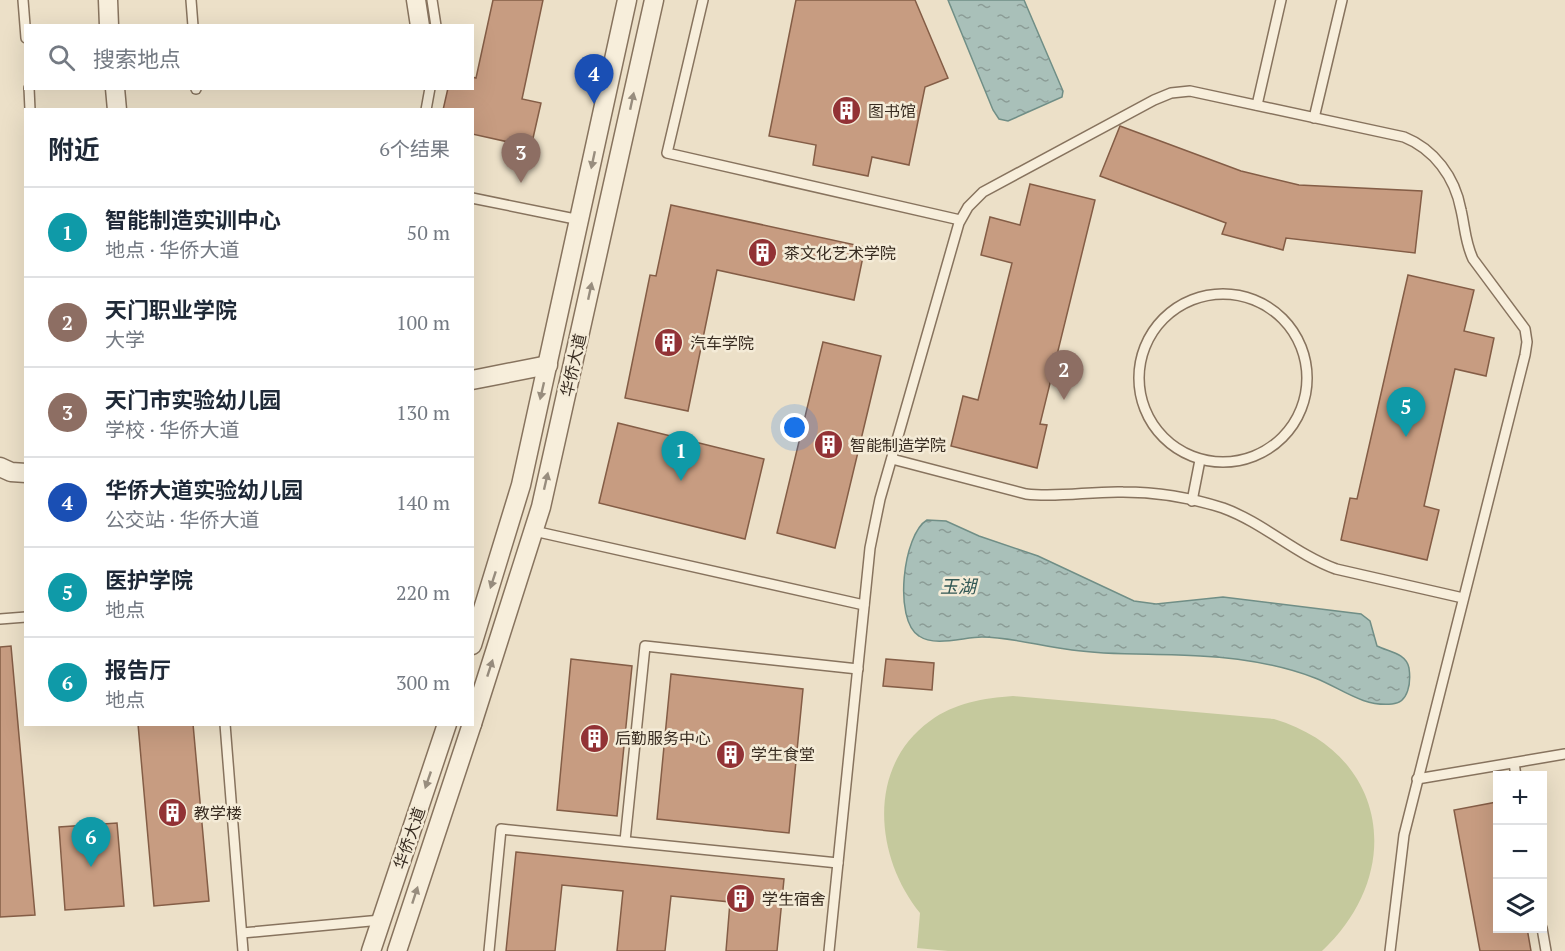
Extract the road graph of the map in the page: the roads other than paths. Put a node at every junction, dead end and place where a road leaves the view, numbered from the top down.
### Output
1 (23, 0) edge
2 (108, 0) edge
3 (191, 0) edge
4 (416, 0) edge
5 (432, 0) edge
6 (627, 0) edge
7 (654, 0) edge
8 (703, 0) edge
9 (1281, 0) edge
10 (1342, 0) edge
11 (25, 24) edge
12 (109, 24) edge
13 (193, 24) edge
14 (420, 24) edge
15 (436, 24) edge
16 (29, 90) edge
17 (114, 90) edge
18 (430, 90) edge
19 (1257, 105) junction
20 (30, 108) edge
21 (117, 108) edge
22 (426, 108) edge
23 (1314, 118) junction
24 (474, 198) edge
25 (580, 220) junction
26 (960, 220) junction
27 (548, 365) junction
28 (474, 380) edge
29 (892, 459) junction
30 (1200, 460) junction
31 (0, 467) edge
32 (24, 473) edge
33 (1192, 501) junction
34 (534, 531) junction
35 (1463, 598) junction
36 (864, 605) junction
37 (24, 617) edge
38 (0, 619) edge
39 (474, 639) edge
40 (858, 669) junction
41 (474, 718) edge
42 (225, 726) edge
43 (446, 726) edge
44 (471, 726) edge
45 (1565, 754) edge
46 (1514, 763) junction
47 (1515, 771) edge
48 (1417, 779) junction
49 (625, 841) junction
50 (838, 863) junction
51 (381, 921) junction
52 (242, 933) junction
53 (1543, 933) edge
54 (243, 951) edge
55 (371, 951) edge
56 (397, 951) edge
57 (489, 951) edge
58 (830, 951) edge
59 (1390, 951) edge
60 (1546, 951) edge

1 - 11 lane
2 - 12 street
3 - 13 lane
4 - 14 street
5 - 15 lane
6 -> 25 street, 华侨大道
34 -> 7 street, 华侨大道
8 - 26 lane
9 - 19 lane
10 - 23 lane
16 - 20 lane
17 - 21 street
18 - 22 lane
19 - 23 lane
19 - 26 lane
23 - 35 lane
24 - 25 lane
25 - 27 street, 华侨大道
26 - 29 lane
27 - 28 street
27 -> 39 street, 华侨大道
29 - 33 lane
29 - 36 lane
30 - 30 lane
30 - 33 lane
31 - 32 street
33 - 35 lane
34 - 36 lane
41 -> 34 street, 华侨大道
35 - 48 lane
36 - 40 lane
37 - 38 lane
40 - 49 lane
40 - 50 lane
42 - 52 lane
43 -> 51 street, 华侨大道
56 -> 44 street, 华侨大道
45 - 46 lane
46 - 47 lane
46 - 48 lane
48 - 59 lane
49 - 50 lane
49 - 57 lane
50 - 58 lane
51 - 52 lane
51 - 55 street, 华侨大道
52 - 54 lane
53 - 60 lane

